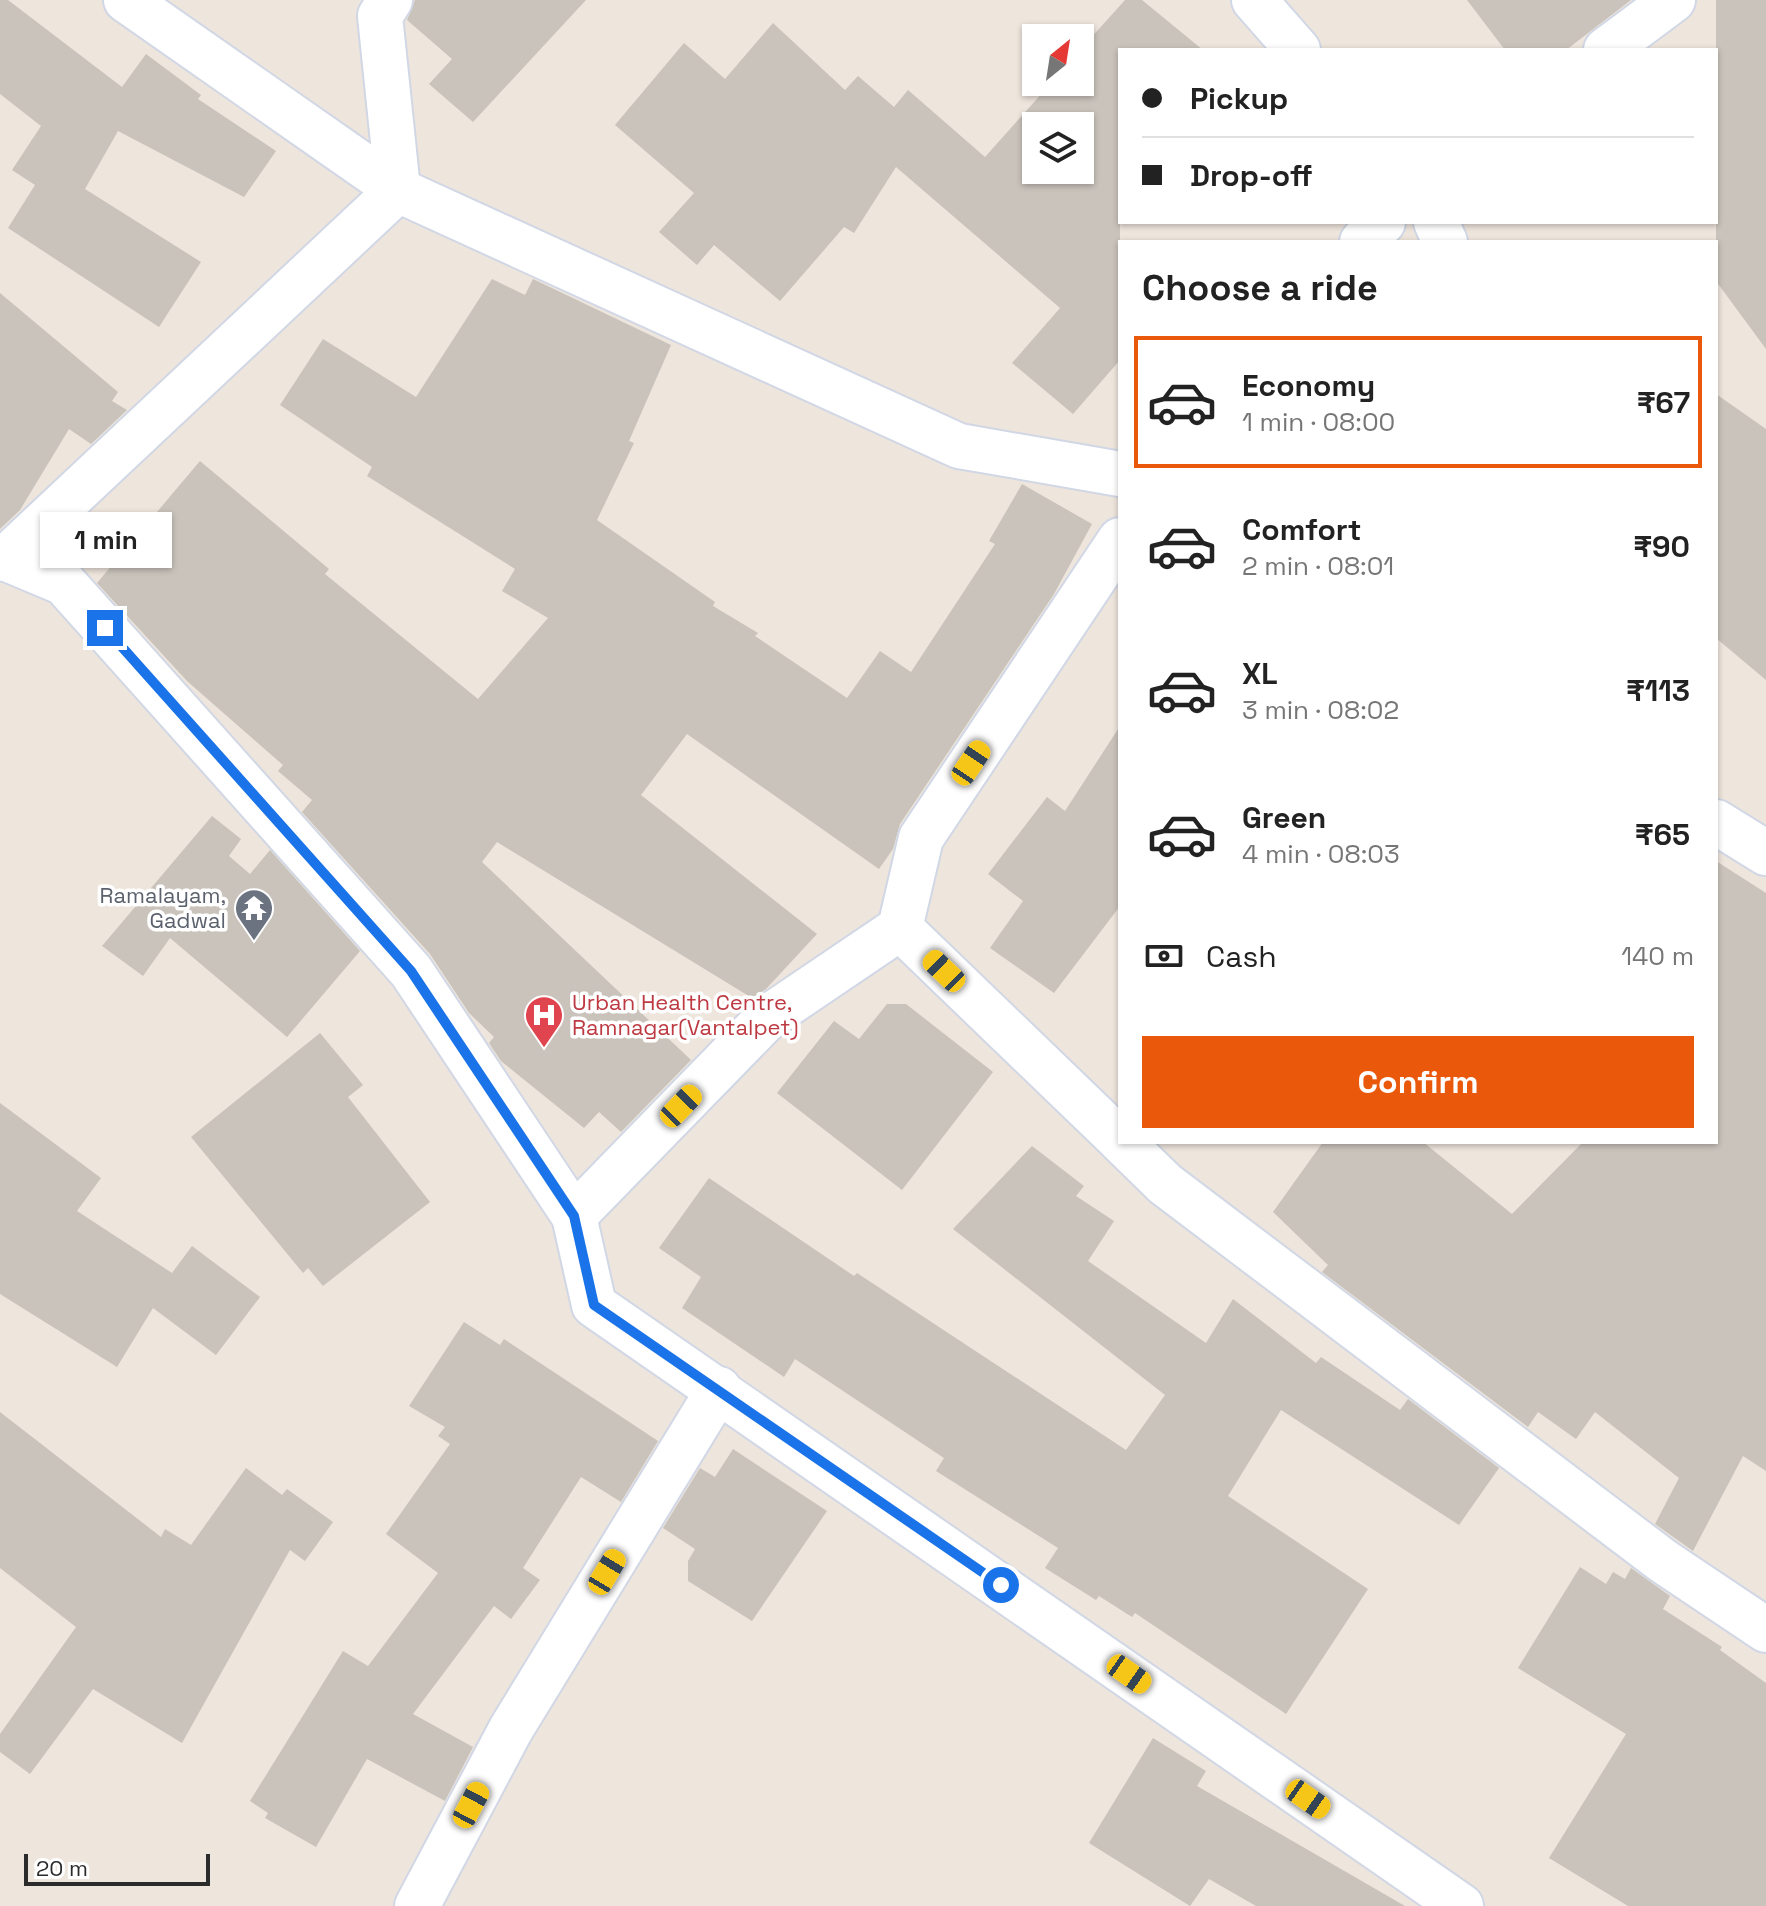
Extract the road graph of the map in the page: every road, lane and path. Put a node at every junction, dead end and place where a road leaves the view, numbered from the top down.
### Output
1 (126, 0) edge
2 (390, 0) edge
3 (1254, 0) edge
4 (1673, 0) edge
5 (1296, 48) edge
6 (1609, 48) edge
7 (398, 190) junction
8 (1381, 224) edge
9 (1364, 240) edge
10 (1118, 474) edge
11 (1118, 543) edge
12 (3, 558) edge
13 (1718, 823) edge
14 (1766, 853) edge
15 (900, 928) junction
16 (1118, 1138) edge
17 (1124, 1144) edge
18 (574, 1216) junction
19 (719, 1389) junction
20 (1766, 1630) edge
21 (417, 1906) edge
22 (1461, 1906) edge

1 - 7 street
2 - 7 street
3 - 5 street
4 - 6 street
7 - 10 street
7 - 12 street
8 - 9 street
11 - 15 street
12 - 18 street
13 - 14 street
15 - 16 street
15 - 18 street
17 - 20 street
18 - 19 street
19 - 21 street
19 - 22 street

